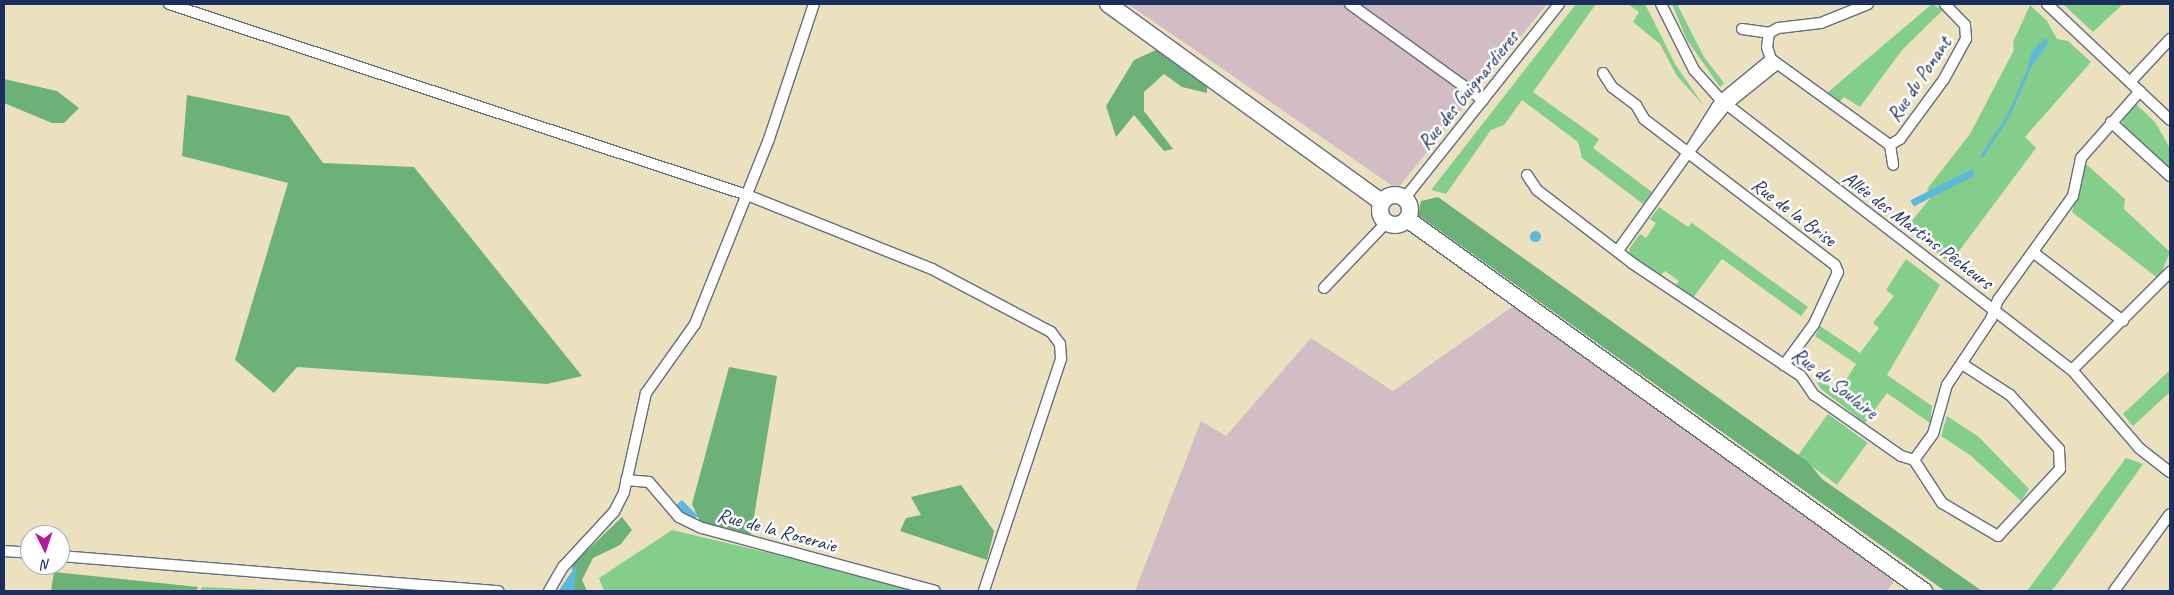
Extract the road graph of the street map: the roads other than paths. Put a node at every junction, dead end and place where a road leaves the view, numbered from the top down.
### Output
1 (169, 4) edge
2 (814, 4) edge
3 (1108, 4) edge
4 (1350, 4) edge
5 (1559, 4) edge
6 (1661, 4) edge
7 (1868, 4) edge
8 (1945, 4) edge
9 (2047, 4) edge
10 (1742, 29) dead end
11 (1769, 33) junction
12 (2170, 39) edge
13 (1774, 62) junction
14 (1603, 73) dead end
15 (2130, 82) junction
16 (2140, 91) junction
17 (1483, 100) junction
18 (1723, 102) junction
19 (2170, 120) edge
20 (2111, 122) junction
21 (1890, 145) junction
22 (1690, 150) junction
23 (1892, 165) dead end
24 (1527, 175) dead end
25 (2170, 176) edge
26 (747, 195) junction
27 (1404, 199) junction
28 (1382, 202) junction
29 (1407, 220) junction
30 (1386, 223) junction
31 (1619, 250) junction
32 (2034, 253) junction
33 (2170, 272) edge
34 (1324, 288) dead end
35 (1995, 309) junction
36 (2123, 321) junction
37 (1962, 364) junction
38 (1784, 365) junction
39 (2072, 370) junction
40 (1914, 460) junction
41 (2170, 472) edge
42 (626, 480) junction
43 (2170, 514) edge
44 (4, 551) edge
45 (20, 552) edge
46 (70, 557) edge
47 (499, 591) edge
48 (549, 591) edge
49 (935, 591) edge
50 (984, 591) edge
51 (1924, 591) edge
52 (2114, 591) edge

1 - 26 street
2 - 26 street
3 - 28 main road
4 - 17 street
5 - 17 street, Rue des Guignardieres
6 - 18 street, Allée des Martins Pêcheurs
7 - 11 street
8 - 21 street, Rue du Ponant
9 - 15 street
10 - 11 street
11 - 13 street
12 - 15 street
13 - 18 street
13 - 21 street, Rue du Ponant
14 - 22 street, Rue de la Brise
15 - 16 street
16 - 19 street
16 - 20 street
17 - 27 street, Rue des Guignardieres
18 - 22 street
18 - 35 street, Allée des Martins Pêcheurs
20 - 25 street
20 - 32 street
21 - 23 street, Rue du Ponant
22 - 31 street
22 - 38 street, Rue de la Brise
24 - 31 street, Rue du Soulaire
26 - 42 street
26 - 50 street
27 - 28 main road
27 - 29 main road
28 - 30 main road
29 - 30 main road
29 - 51 main road
30 - 34 street
31 - 38 street, Rue du Soulaire
32 - 35 street
32 - 36 street
33 - 36 street
35 - 37 street
35 - 39 street, Allée des Martins Pêcheurs
36 - 39 street
37 - 40 street
37 - 40 street
38 - 40 street, Rue du Soulaire
39 - 41 street, Allée des Martins Pêcheurs
42 - 48 street
42 - 49 street, Rue de la Roseraie
43 - 52 street
44 - 45 street
46 - 47 street

